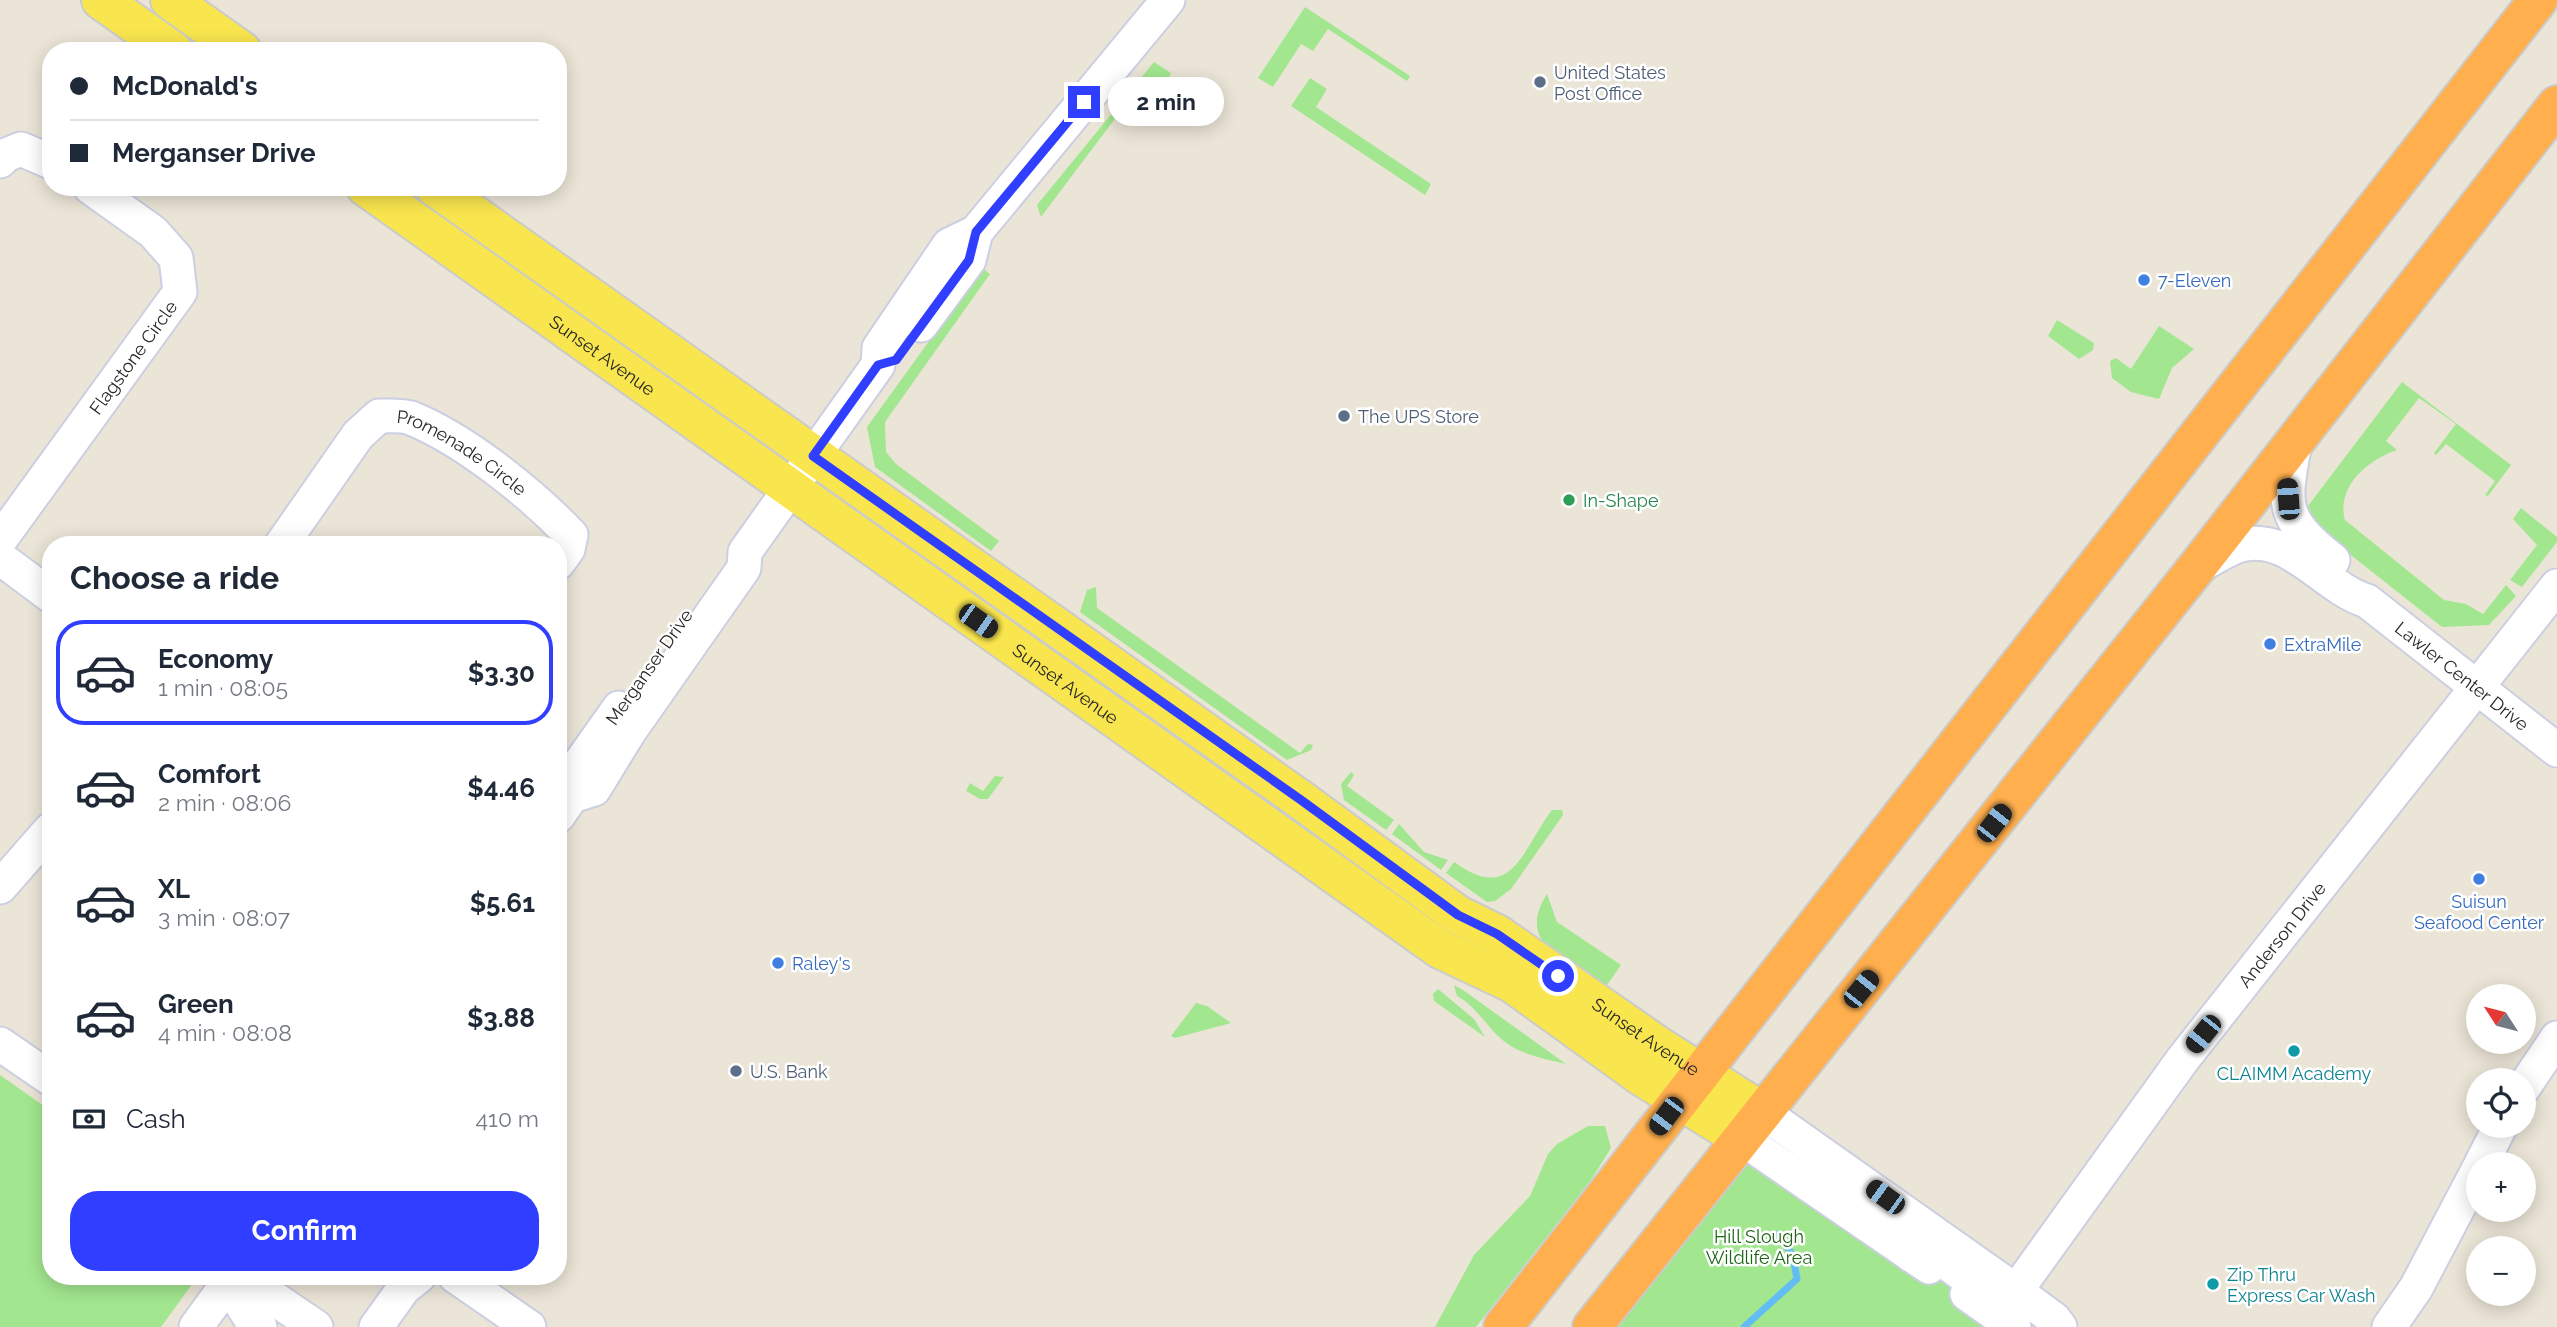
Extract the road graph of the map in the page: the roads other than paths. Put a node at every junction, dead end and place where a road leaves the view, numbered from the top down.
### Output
1 (101, 0) edge
2 (170, 0) edge
3 (1168, 0) edge
4 (2538, 0) edge
5 (160, 42) edge
6 (229, 42) edge
7 (2557, 105) edge
8 (42, 158) edge
9 (0, 161) edge
10 (103, 196) edge
11 (379, 196) edge
12 (448, 196) edge
13 (2297, 437) junction
14 (813, 456) junction
15 (790, 489) junction
16 (288, 536) edge
17 (0, 540) edge
18 (567, 550) edge
19 (0, 558) edge
20 (2197, 567) junction
21 (2557, 586) edge
22 (42, 589) edge
23 (2367, 601) junction
24 (2477, 688) junction
25 (2557, 750) edge
26 (567, 805) edge
27 (42, 839) edge
28 (0, 887) edge
29 (2557, 1038) edge
30 (0, 1044) edge
31 (2536, 1069) edge
32 (42, 1073) edge
33 (1690, 1086) junction
34 (1751, 1124) junction
35 (2466, 1193) edge
36 (1911, 1255) junction
37 (227, 1285) edge
38 (234, 1285) edge
39 (245, 1285) edge
40 (408, 1285) edge
41 (468, 1285) edge
42 (2016, 1291) junction
43 (196, 1327) edge
44 (260, 1327) edge
45 (316, 1327) edge
46 (376, 1327) edge
47 (529, 1327) edge
48 (1503, 1327) edge
49 (1592, 1327) edge
50 (2014, 1327) edge
51 (2060, 1327) edge
52 (2389, 1327) edge

1 - 5 main road
2 - 6 main road
3 - 14 street, Merganser Drive
4 - 33 highway
7 - 13 highway
8 - 9 street
10 - 17 street, Flagstone Circle
11 - 15 main road, Sunset Avenue
12 - 14 main road, Sunset Avenue
13 - 20 highway
13 - 23 street, Lawler Center Drive
14 - 15 street, Merganser Drive
14 - 33 main road, Sunset Avenue
15 - 26 street, Merganser Drive
15 - 33 main road, Sunset Avenue
16 - 18 street, Promenade Circle
19 - 22 street
20 - 23 street, Lawler Center Drive
20 - 34 highway
21 - 24 street, Anderson Drive
23 - 24 street, Lawler Center Drive
24 - 25 street, Lawler Center Drive
24 - 42 street, Anderson Drive
27 - 28 street
29 - 31 street
30 - 32 street
33 - 34 main road, Sunset Avenue
33 - 48 highway
34 - 36 street
34 - 42 street
34 - 49 highway
35 - 52 street
36 - 42 street
36 - 50 street
37 - 43 street
38 - 44 street
39 - 45 street
40 - 46 street
41 - 47 street
42 - 51 street

